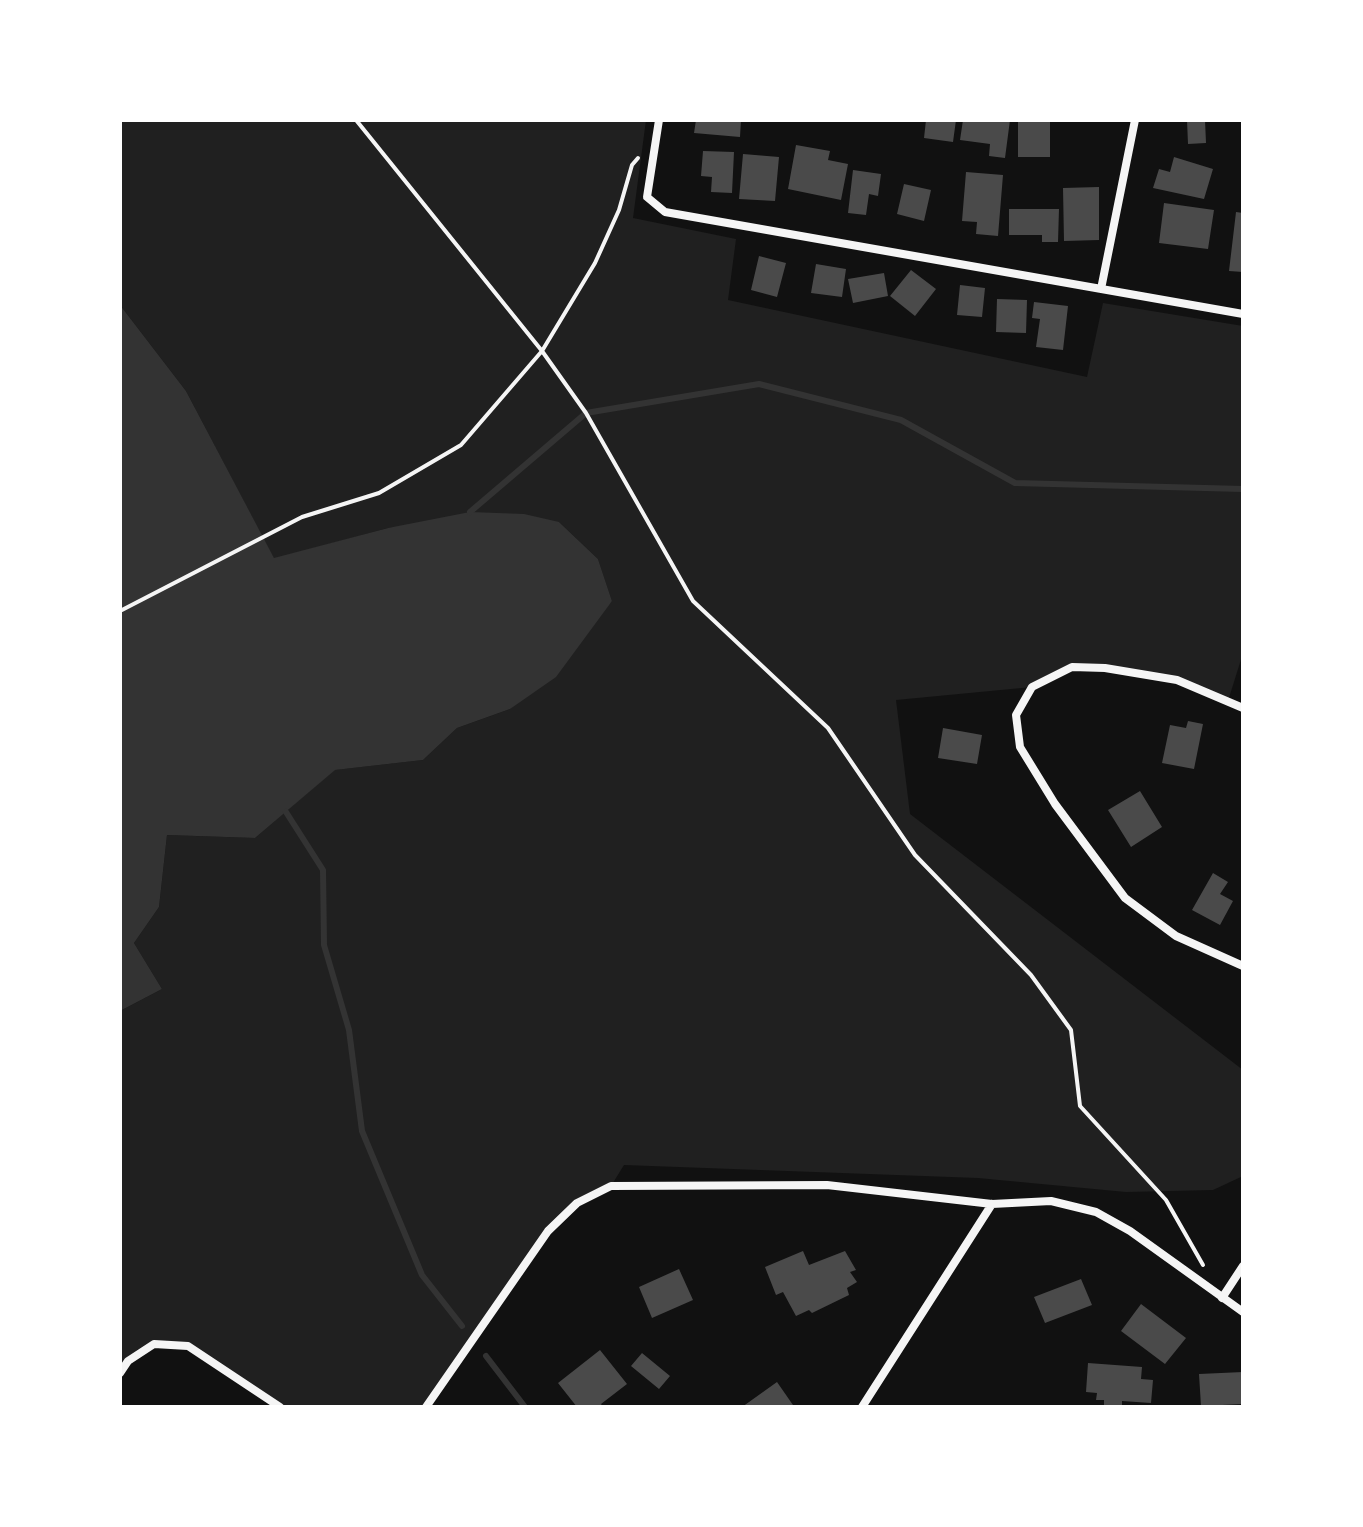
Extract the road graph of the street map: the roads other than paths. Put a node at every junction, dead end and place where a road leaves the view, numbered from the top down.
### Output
1 (659, 120) edge
2 (1135, 120) edge
3 (1101, 289) junction
4 (1243, 314) edge
5 (1243, 708) edge
6 (1243, 966) edge
7 (992, 1204) junction
8 (1243, 1266) edge
9 (1222, 1298) junction
10 (1243, 1312) edge
11 (120, 1373) edge
12 (280, 1407) edge
13 (426, 1407) edge
14 (862, 1407) edge

1 - 3 street
2 - 3 street
3 - 4 street
5 - 6 street
7 - 9 street
7 - 13 street
7 - 14 street
8 - 9 street
9 - 10 street
11 - 12 street

